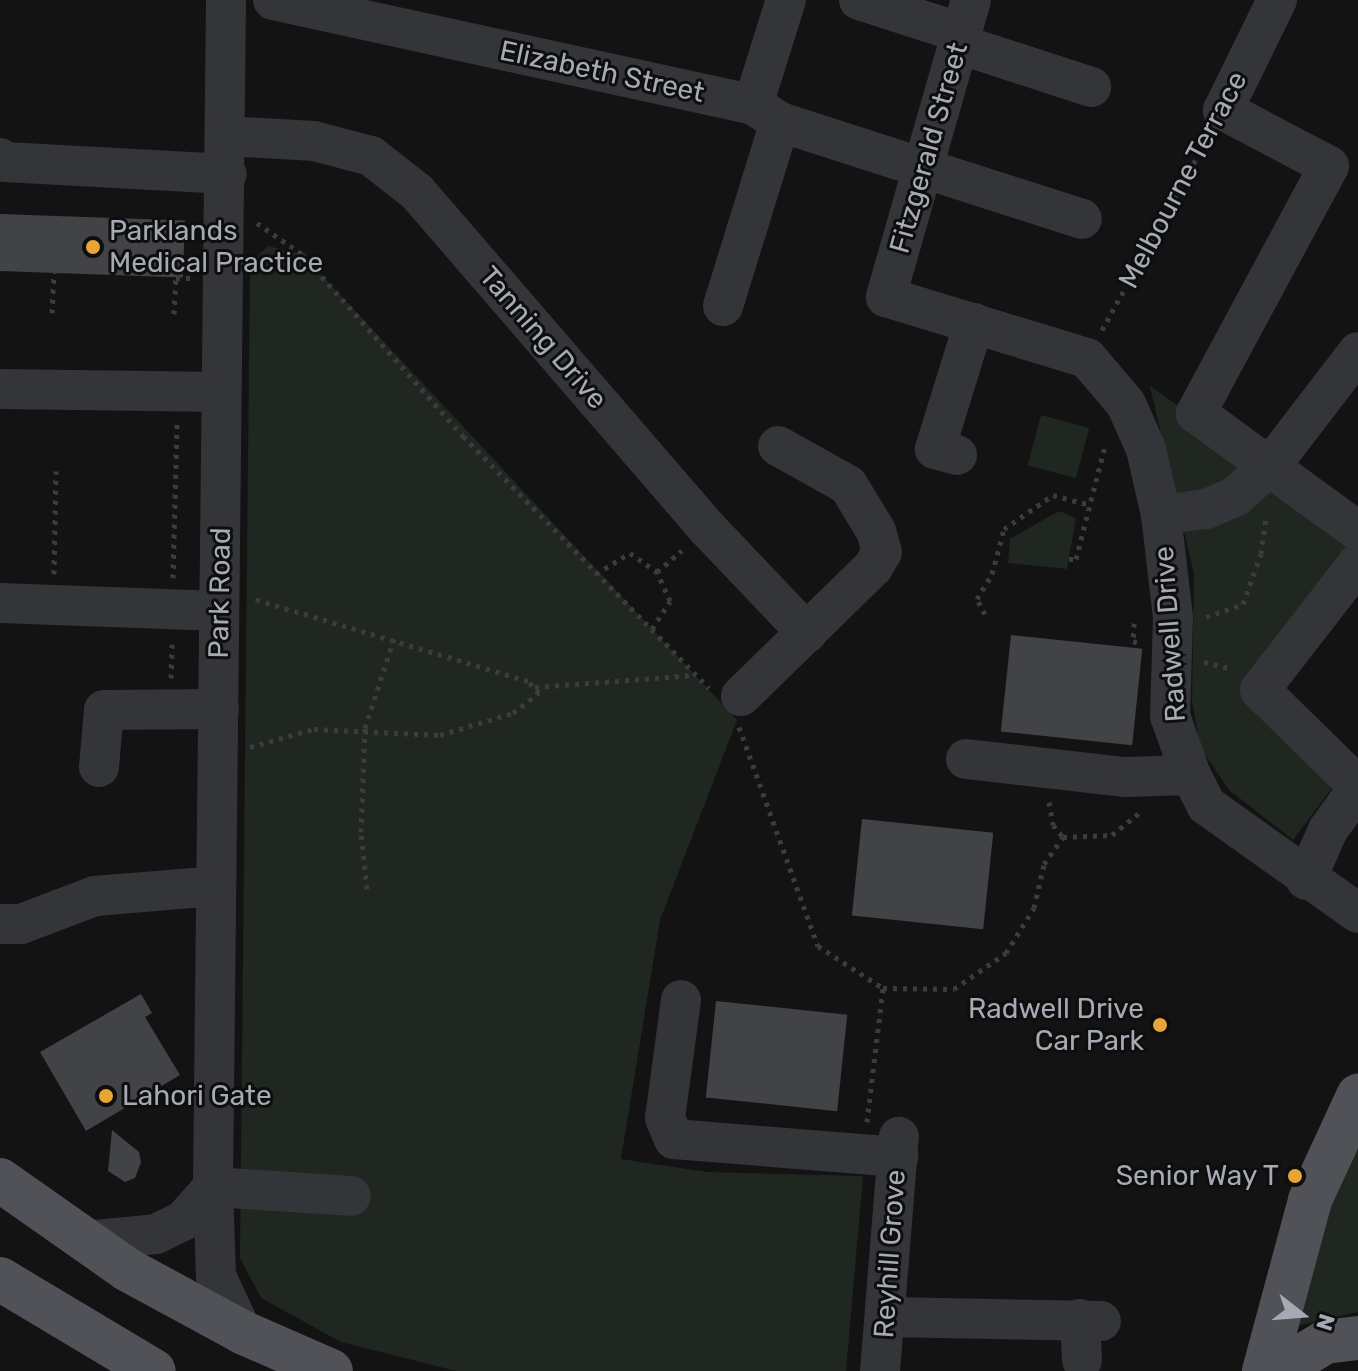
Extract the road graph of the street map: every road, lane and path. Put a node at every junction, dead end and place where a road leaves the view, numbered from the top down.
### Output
1 (226, 0) edge
2 (273, 0) edge
3 (786, 0) edge
4 (859, 0) edge
5 (1277, 0) edge
6 (964, 26) edge
7 (1091, 87) dead end
8 (1223, 110) junction
9 (767, 114) junction
10 (2, 160) edge
11 (923, 168) junction
12 (227, 173) junction
13 (1082, 219) dead end
14 (54, 272) dead end
15 (723, 306) dead end
16 (52, 313) dead end
17 (974, 323) junction
18 (1358, 352) edge
19 (1087, 358) junction
20 (0, 389) edge
21 (221, 392) junction
22 (1118, 394) junction
23 (778, 446) dead end
24 (957, 455) dead end
25 (1272, 464) junction
26 (56, 471) dead end
27 (1090, 505) junction
28 (1161, 515) junction
29 (707, 528) junction
30 (1358, 531) edge
31 (1069, 559) dead end
32 (1358, 563) edge
33 (657, 572) junction
34 (596, 574) junction
35 (220, 601) junction
36 (0, 603) edge
37 (54, 605) junction
38 (985, 614) dead end
39 (651, 630) junction
40 (807, 633) junction
41 (1172, 636) junction
42 (394, 639) junction
43 (696, 675) junction
44 (1264, 684) junction
45 (534, 687) junction
46 (730, 703) junction
47 (219, 709) junction
48 (365, 728) junction
49 (218, 755) junction
50 (966, 759) dead end
51 (99, 767) dead end
52 (1191, 775) junction
53 (1356, 793) edge
54 (1149, 802) dead end
55 (1306, 880) junction
56 (216, 886) junction
57 (367, 889) dead end
58 (1358, 913) edge
59 (0, 924) edge
60 (681, 1000) dead end
61 (1358, 1096) edge
62 (0, 1180) edge
63 (213, 1187) junction
64 (351, 1196) dead end
65 (85, 1241) junction
66 (0, 1279) edge
67 (888, 1317) junction
68 (242, 1332) junction
69 (1358, 1338) edge
70 (1082, 1360) dead end
71 (154, 1371) edge
72 (331, 1371) edge
73 (880, 1371) edge
74 (1264, 1371) edge
75 (1278, 1371) edge

1 - 12 street, Park Road
2 - 9 street, Elizabeth Street
3 - 9 street
4 - 6 street
5 - 8 street, Melbourne Terrace
6 - 7 street
6 - 11 street, Fitzgerald Street
8 - 19 path, Melbourne Terrace
8 - 25 street
9 - 11 street, Elizabeth Street
9 - 15 street
10 - 12 street, Tanning Drive
11 - 13 street, Elizabeth Street
11 - 17 street, Fitzgerald Street
12 - 21 street, Park Road
12 - 29 street, Tanning Drive
12 - 34 path
14 - 16 path
17 - 19 street
17 - 24 street
18 - 25 street
19 - 22 street, Radwell Drive
20 - 21 street
21 - 35 street, Park Road
22 - 27 path
22 - 28 street, Radwell Drive
23 - 40 street
25 - 28 street
25 - 30 street
25 - 41 path
26 - 37 path
27 - 31 path
27 - 38 path
28 - 41 street, Radwell Drive
29 - 33 path
29 - 40 street, Tanning Drive
32 - 44 street
33 - 34 path
33 - 39 path
34 - 39 path
35 - 37 street
35 - 42 path
35 - 47 street, Park Road
36 - 37 street
39 - 43 path
40 - 46 street
41 - 44 path
41 - 52 street, Radwell Drive
42 - 45 path
42 - 48 path
43 - 45 path
43 - 46 path
44 - 53 street
45 - 48 path
46 - 54 path
47 - 49 street, Park Road
47 - 51 street
48 - 49 path
48 - 57 path
49 - 56 street, Park Road
50 - 52 street
52 - 55 street, Radwell Drive
53 - 55 street
55 - 58 street, Radwell Drive
56 - 59 street
56 - 63 street, Park Road
60 - 67 street, Reyhill Grove
61 - 74 main road
62 - 65 main road
63 - 64 street
63 - 65 street
63 - 68 street, Park Road
65 - 68 main road
66 - 71 main road
67 - 70 street
67 - 73 street, Reyhill Grove
68 - 72 main road
69 - 75 main road

